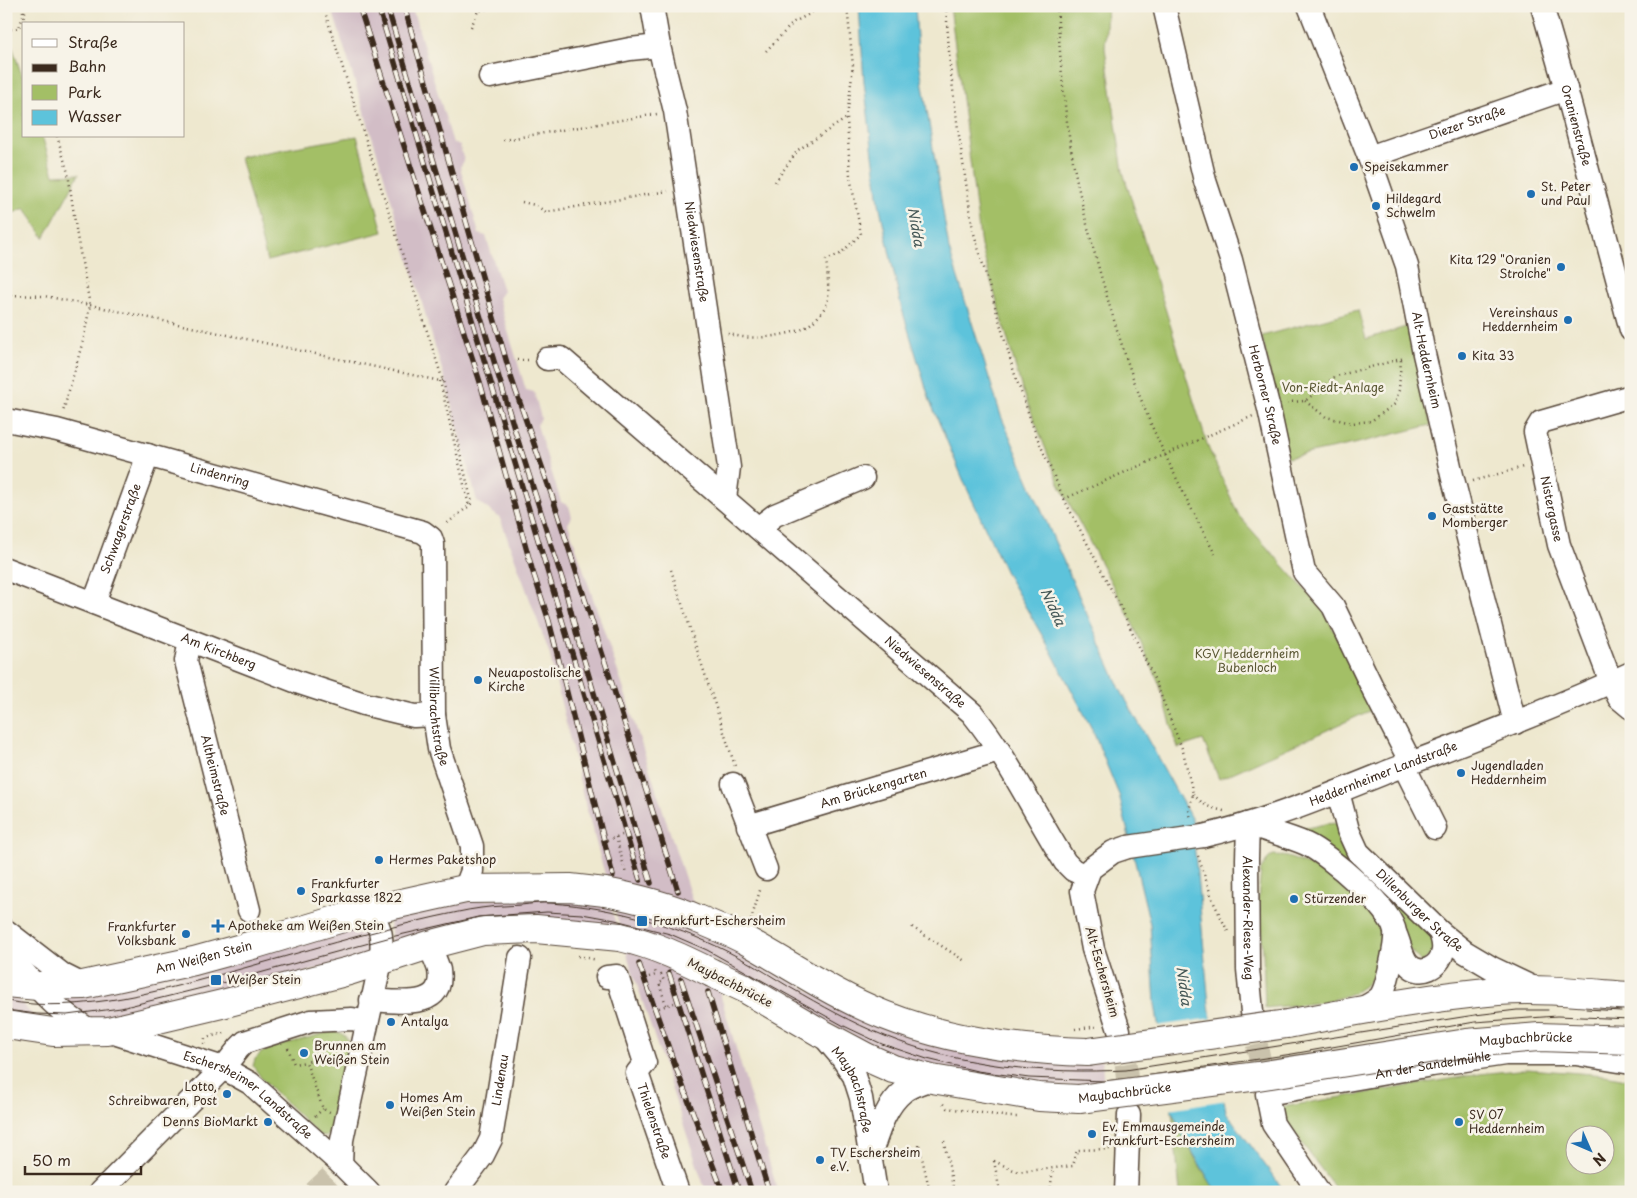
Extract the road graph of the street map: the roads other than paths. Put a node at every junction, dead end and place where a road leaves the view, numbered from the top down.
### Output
1 (652, 6) edge
2 (1164, 6) edge
3 (1309, 6) edge
4 (1542, 6) edge
5 (660, 46) junction
6 (490, 76) dead end
7 (1566, 90) junction
8 (1369, 157) junction
9 (1630, 321) edge
10 (547, 359) dead end
11 (1631, 396) edge
12 (6, 420) edge
13 (148, 456) junction
14 (864, 478) dead end
15 (725, 499) junction
16 (758, 528) junction
17 (430, 538) joint
18 (6, 569) edge
19 (94, 603) junction
20 (190, 640) junction
21 (1621, 677) edge
22 (1631, 708) edge
23 (434, 715) junction
24 (1515, 723) junction
25 (999, 750) junction
26 (1408, 765) junction
27 (733, 784) road end
28 (1338, 792) junction
29 (1239, 820) junction
30 (748, 826) junction
31 (1435, 828) dead end
32 (765, 874) road end
33 (1086, 876) junction
34 (465, 889) junction
35 (249, 910) dead end
36 (366, 911) junction
37 (6, 931) edge
38 (1395, 932) junction
39 (1440, 932) junction
40 (428, 945) junction
41 (6, 950) edge
42 (520, 958) dead end
43 (381, 961) junction
44 (607, 977) dead end
45 (6, 983) edge
46 (83, 984) junction
47 (38, 986) junction
48 (1539, 990) junction
49 (1631, 996) edge
50 (371, 1000) junction
51 (1359, 1010) junction
52 (1252, 1012) tunnel mouth
53 (367, 1022) junction
54 (1287, 1024) joint
55 (6, 1025) edge
56 (1109, 1028) tunnel mouth
57 (101, 1031) junction
58 (821, 1033) junction
59 (1631, 1040) edge
60 (1631, 1063) edge
61 (223, 1068) junction
62 (932, 1079) junction
63 (853, 1099) junction
64 (890, 1107) junction
65 (1129, 1115) tunnel mouth
66 (870, 1154) junction
67 (336, 1171) junction
68 (100, 1192) edge
69 (369, 1192) edge
70 (455, 1192) edge
71 (678, 1192) edge
72 (876, 1192) edge
73 (1126, 1192) edge
74 (1319, 1192) edge

1 - 5 street, Niedwiesenstraße
2 - 26 street, Herborner Straße
3 - 8 street, Alt-Heddernheim
4 - 7 street, Oranienstraße
5 - 6 street
5 - 15 street, Niedwiesenstraße
7 - 8 street, Diezer Straße
7 - 9 street, Oranienstraße
8 - 24 street, Alt-Heddernheim
10 - 15 street, Niedwiesenstraße
11 - 21 street, Nistergasse
12 - 13 street, Lindenring
13 - 17 street, Lindenring
13 - 19 street, Schwagerstraße
14 - 16 street
15 - 16 street, Niedwiesenstraße
16 - 25 street, Niedwiesenstraße
17 - 23 street, Willibrachtstraße
18 - 19 street, Am Kirchberg
19 - 20 street, Am Kirchberg
20 - 23 street, Am Kirchberg
20 - 35 street, Altheimstraße
21 - 22 street, Nistergasse
21 - 24 street, Heddernheimer Landstraße
23 - 34 street, Willibrachtstraße
24 - 26 street, Heddernheimer Landstraße
25 - 30 street, Am Brückengarten
25 - 33 street, Niedwiesenstraße
26 - 28 street, Heddernheimer Landstraße
26 - 31 street, Herborner Straße
27 - 30 street
28 - 29 street, Heddernheimer Landstraße
28 - 39 street, Dillenburger Straße
29 - 33 street, Heddernheimer Landstraße, bridge
29 - 38 street, Dillenburger Straße
29 - 52 street, Alexander-Riese-Weg
30 - 32 street
33 - 56 street, Alt-Eschersheim
34 - 36 main road, Am Weißen Stein
34 - 54 main road, Am Weißen Stein, bridge
36 - 43 street
36 - 46 main road, Am Weißen Stein
37 - 46 street
38 - 39 street
38 - 51 street, Dillenburger Straße
39 - 48 street, Dillenburger Straße
40 - 43 main road
40 - 50 street
40 - 58 main road, Maybachbrücke, bridge
41 - 47 street, Eschersheimer Landstraße
42 - 70 street, Lindenau
43 - 50 street
43 - 57 main road
44 - 71 street, Thielenstraße
45 - 47 main road
46 - 47 main road, Am Weißen Stein
47 - 57 street, Eschersheimer Landstraße
48 - 49 main road, Dillenburger Straße
48 - 51 main road, Dillenburger Straße
50 - 53 street
51 - 54 main road, Dillenburger Straße
53 - 61 street
53 - 67 street
55 - 57 main road, Eschersheimer Landstraße
57 - 61 street, Eschersheimer Landstraße
58 - 62 main road, Maybachbrücke
58 - 63 street, Maybachstraße
59 - 62 main road, Maybachbrücke, bridge
60 - 74 street, An der Sandelmühle
61 - 67 street, Eschersheimer Landstraße
61 - 68 street
62 - 64 street, Maybachstraße
63 - 64 street
63 - 66 street, Maybachstraße
64 - 66 street, Maybachstraße
65 - 73 street
66 - 72 street, Maybachstraße
67 - 69 street, Eschersheimer Landstraße

